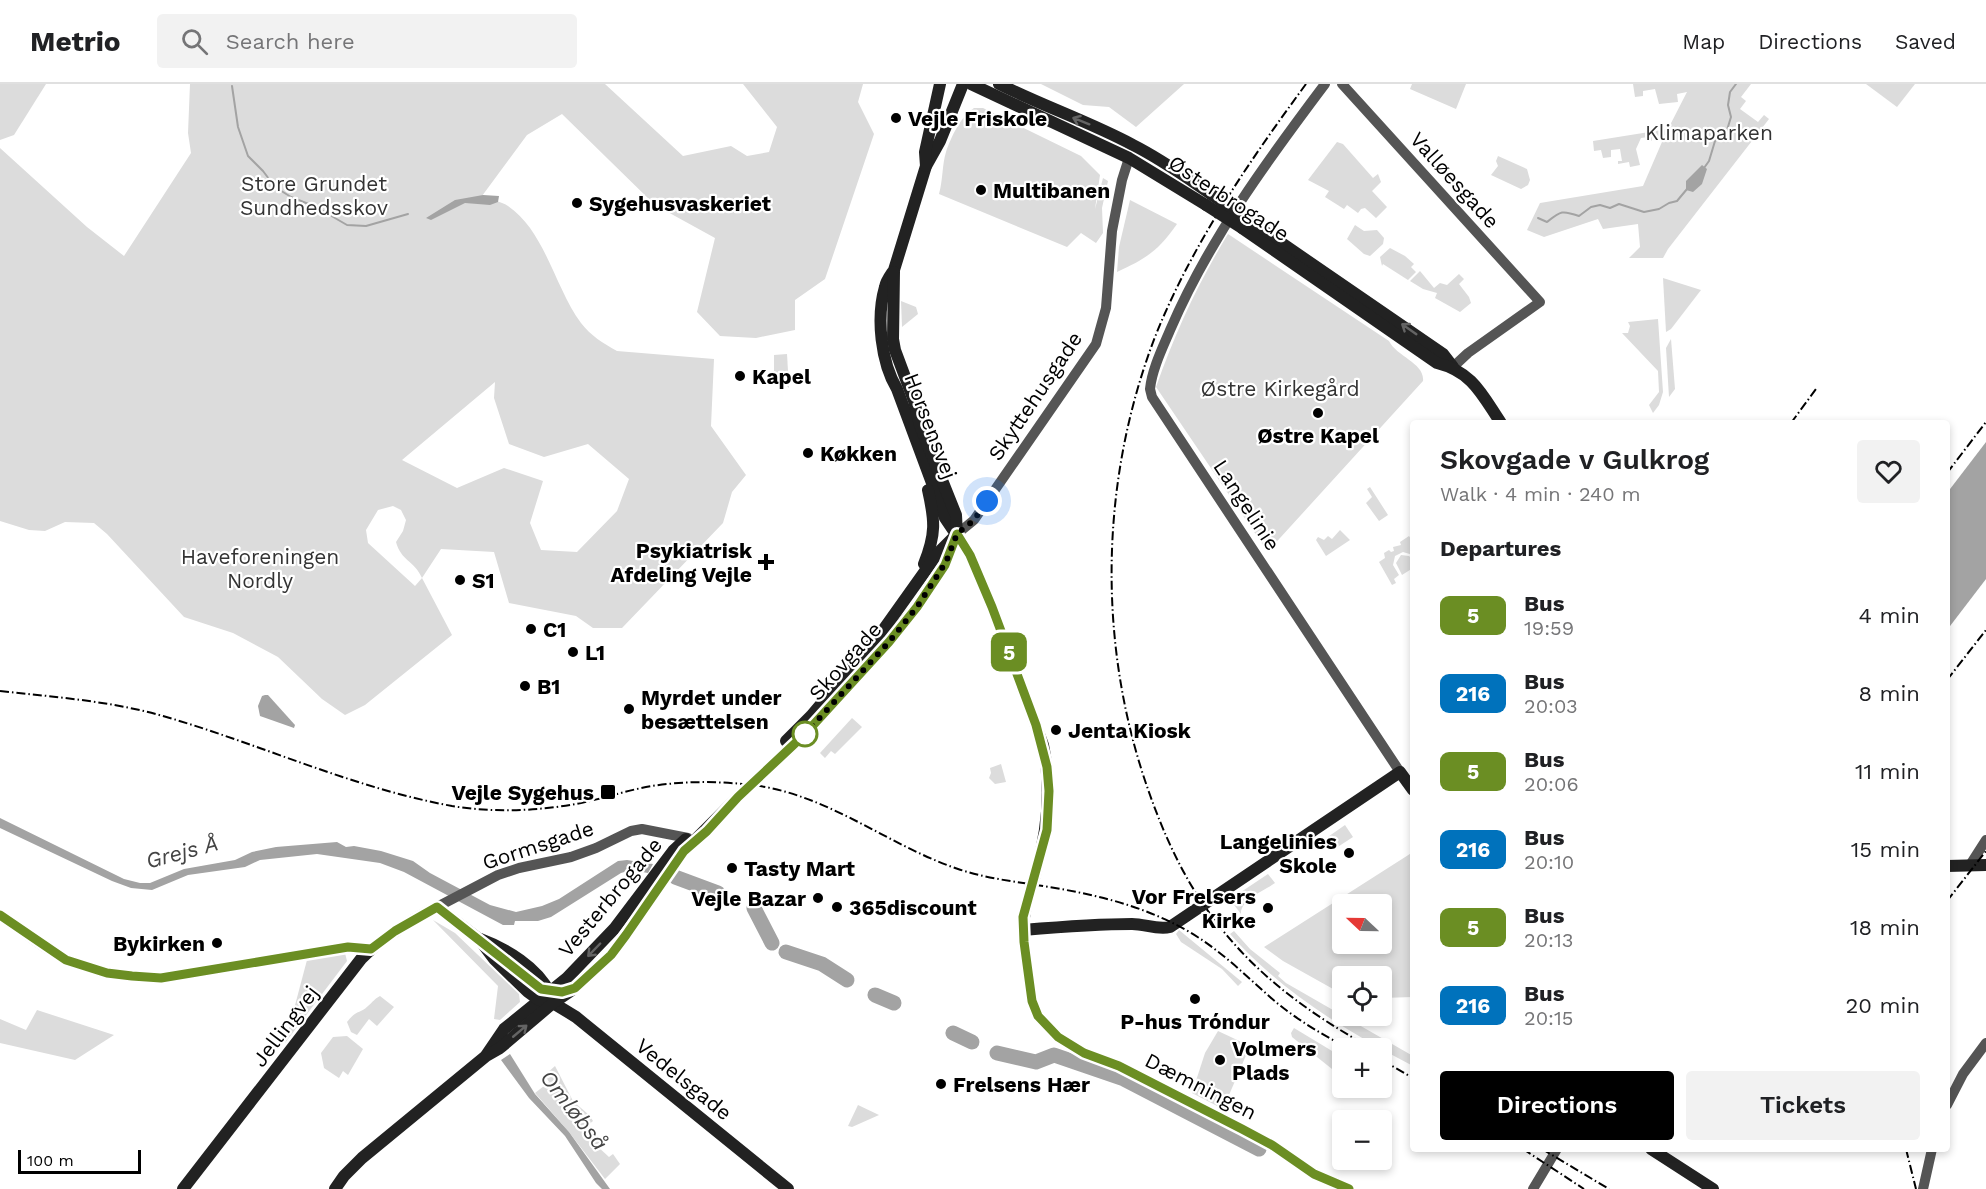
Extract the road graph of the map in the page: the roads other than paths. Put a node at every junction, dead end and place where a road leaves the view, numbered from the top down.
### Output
1 (940, 84) edge
2 (963, 84) edge
3 (970, 84) edge
4 (999, 84) edge
5 (1325, 84) edge
6 (1342, 84) edge
7 (1129, 158) junction
8 (926, 166) junction
9 (1209, 199) junction
10 (894, 270) junction
11 (1453, 367) junction
12 (891, 379) junction
13 (1499, 420) edge
14 (957, 534) junction
15 (910, 592) junction
16 (1400, 772) junction
17 (1410, 786) edge
18 (1986, 840) edge
19 (688, 843) junction
20 (1970, 865) junction
21 (1986, 865) edge
22 (1950, 866) edge
23 (442, 904) junction
24 (0, 915) edge
25 (1023, 930) junction
26 (479, 939) junction
27 (371, 949) junction
28 (547, 998) junction
29 (1986, 1043) edge
30 (1950, 1099) edge
31 (1555, 1152) edge
32 (1657, 1152) edge
33 (1931, 1152) edge
34 (1929, 1162) junction
35 (183, 1189) edge
36 (335, 1189) edge
37 (788, 1189) edge
38 (1349, 1189) edge
39 (1533, 1189) edge
40 (1713, 1189) edge
41 (1923, 1189) edge
42 (1929, 1189) edge

1 - 8 main road, Horsensvej
2 - 8 main road, Horsensvej
3 - 7 main road, Østerbrogade
9 -> 4 main road, Østerbrogade
5 - 16 street, Langelinie
6 - 11 street, Valløesgade
7 - 9 main road, Østerbrogade
7 - 14 street, Skyttehusgade
8 - 10 main road, Horsensvej
9 - 11 main road, Østerbrogade, bridge
10 - 12 main road, Horsensvej
10 - 14 main road, Horsensvej
11 - 13 main road, Østerbrogade
12 - 14 main road, Horsensvej
12 - 15 main road, Skovgade
14 - 15 main road, Skovgade
14 - 19 main road, Skovgade
14 - 25 main road
15 - 19 main road, Skovgade
16 - 17 main road, Langelinie
16 - 25 main road
18 - 20 street
19 - 23 street, Gormsgade
19 -> 28 main road, Vesterbrogade
19 - 28 main road, Vesterbrogade
20 - 21 main road
20 - 22 main road
23 - 26 main road, Vedelsgade
23 - 27 main road, Jellingvej
24 - 27 street
25 - 38 street, Dæmningen
26 - 28 main road, Vedelsgade
26 - 28 main road, Vedelsgade
27 - 35 main road, Jellingvej
28 - 36 main road, Vesterbrogade
28 - 37 main road, Vedelsgade
29 - 30 street
31 - 39 street
32 - 40 main road
33 - 34 street
34 - 41 street
34 - 42 street

